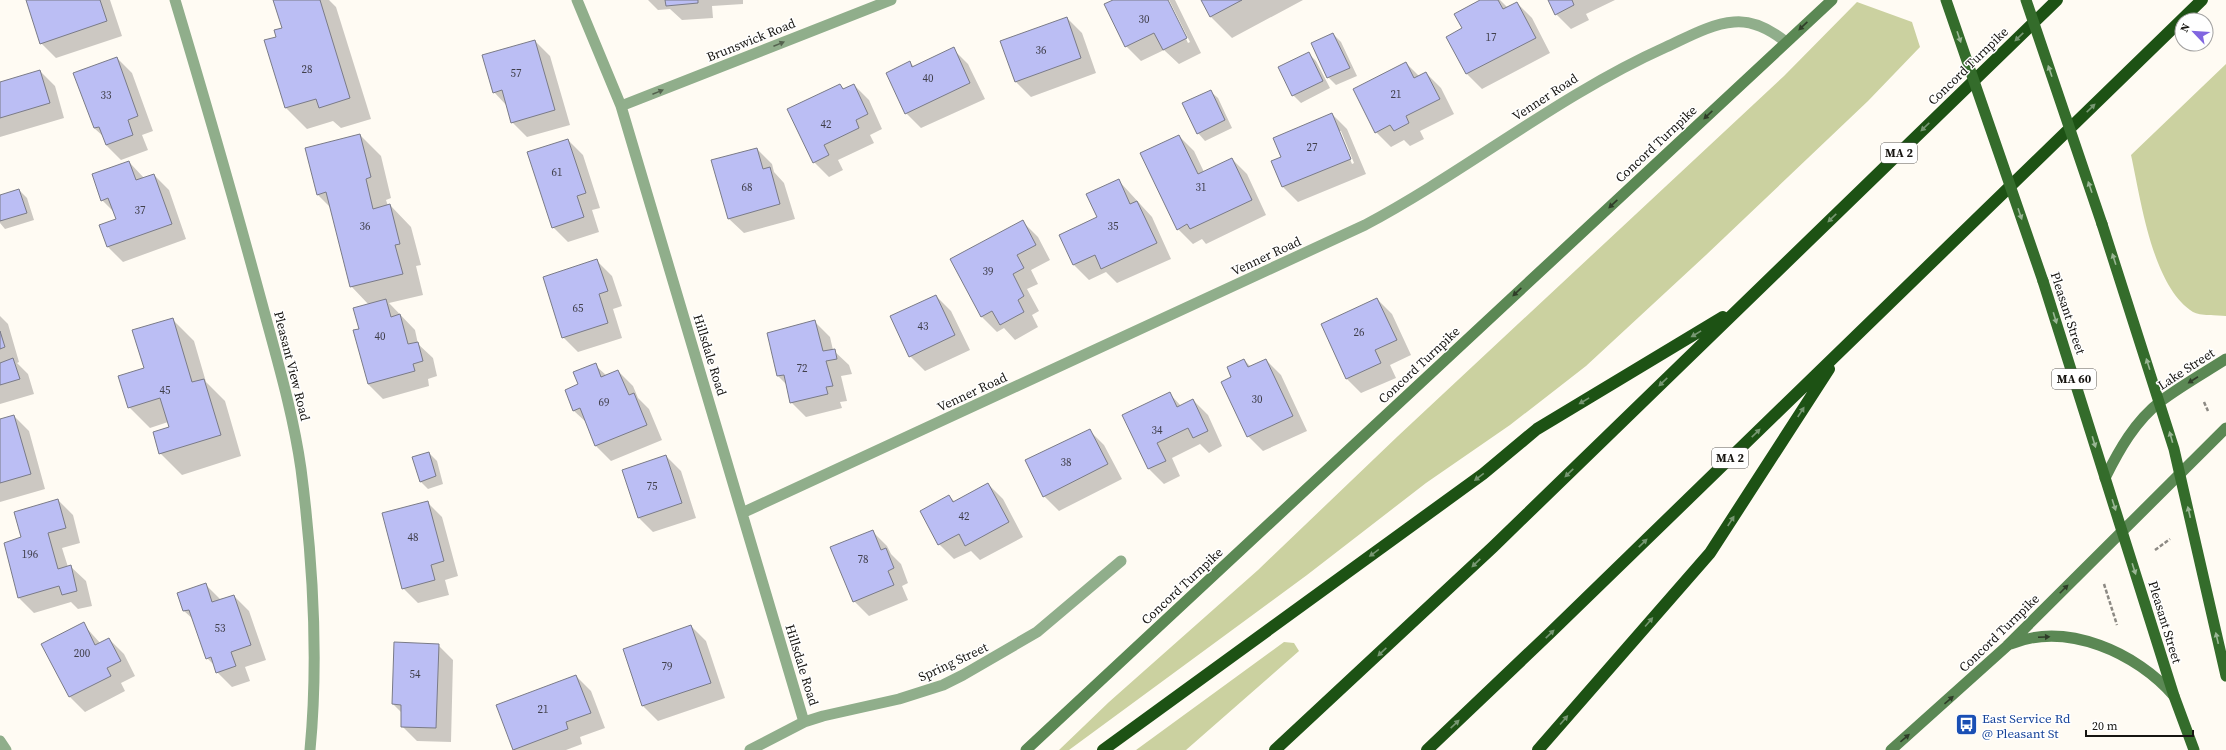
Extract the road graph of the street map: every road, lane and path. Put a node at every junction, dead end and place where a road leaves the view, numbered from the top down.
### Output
1 (175, 0) edge
2 (577, 0) edge
3 (891, 0) edge
4 (1832, 0) edge
5 (1946, 0) edge
6 (2026, 0) edge
7 (2057, 0) edge
8 (2202, 0) edge
9 (1786, 42) junction
10 (622, 106) junction
11 (1741, 306) junction
12 (1841, 350) junction
13 (2226, 359) edge
14 (2160, 402) junction
15 (2204, 402) dead end
16 (2210, 414) dead end
17 (2226, 428) edge
18 (2180, 473) junction
19 (2105, 478) junction
20 (742, 513) junction
21 (2122, 532) junction
22 (2175, 534) dead end
23 (2153, 552) dead end
24 (1121, 560) dead end
25 (2103, 579) dead end
26 (2118, 628) dead end
27 (2007, 646) junction
28 (2226, 676) edge
29 (2174, 696) junction
30 (804, 722) junction
31 (0, 741) edge
32 (6, 750) edge
33 (310, 750) edge
34 (750, 750) edge
35 (1026, 750) edge
36 (1103, 750) edge
37 (1275, 750) edge
38 (1427, 750) edge
39 (1538, 750) edge
40 (1891, 750) edge
41 (2194, 750) edge

1 - 33 street, Pleasant View Road
2 - 10 street, Hillsdale Road
10 -> 3 street, Brunswick Road
4 -> 9 main road, Concord Turnpike
5 -> 19 main road, Pleasant Street / MA 60, bridge
14 -> 6 main road, bridge
7 -> 11 highway, Concord Turnpike / MA 2
12 -> 8 highway, MA 2
9 - 20 street, Venner Road
9 -> 35 main road, Concord Turnpike
10 - 20 street, Hillsdale Road
11 -> 36 highway
11 -> 37 highway, Concord Turnpike / MA 2
38 -> 12 highway, MA 2
39 -> 12 highway
13 -> 14 main road, Lake Street
18 -> 14 main road
14 - 19 main road, Lake Street
15 - 16 path
17 - 18 main road
18 - 21 main road, Concord Turnpike
28 -> 18 main road
19 -> 21 main road, Pleasant Street / MA 60
20 - 30 street, Hillsdale Road
27 -> 21 main road, Concord Turnpike
21 -> 29 main road, Pleasant Street / MA 60
22 - 23 path
24 - 30 street, Spring Street
25 - 26 path
27 -> 29 main road
40 -> 27 main road, Concord Turnpike
29 - 41 main road, Pleasant Street / MA 60
30 - 34 street, Spring Street
31 - 32 street

